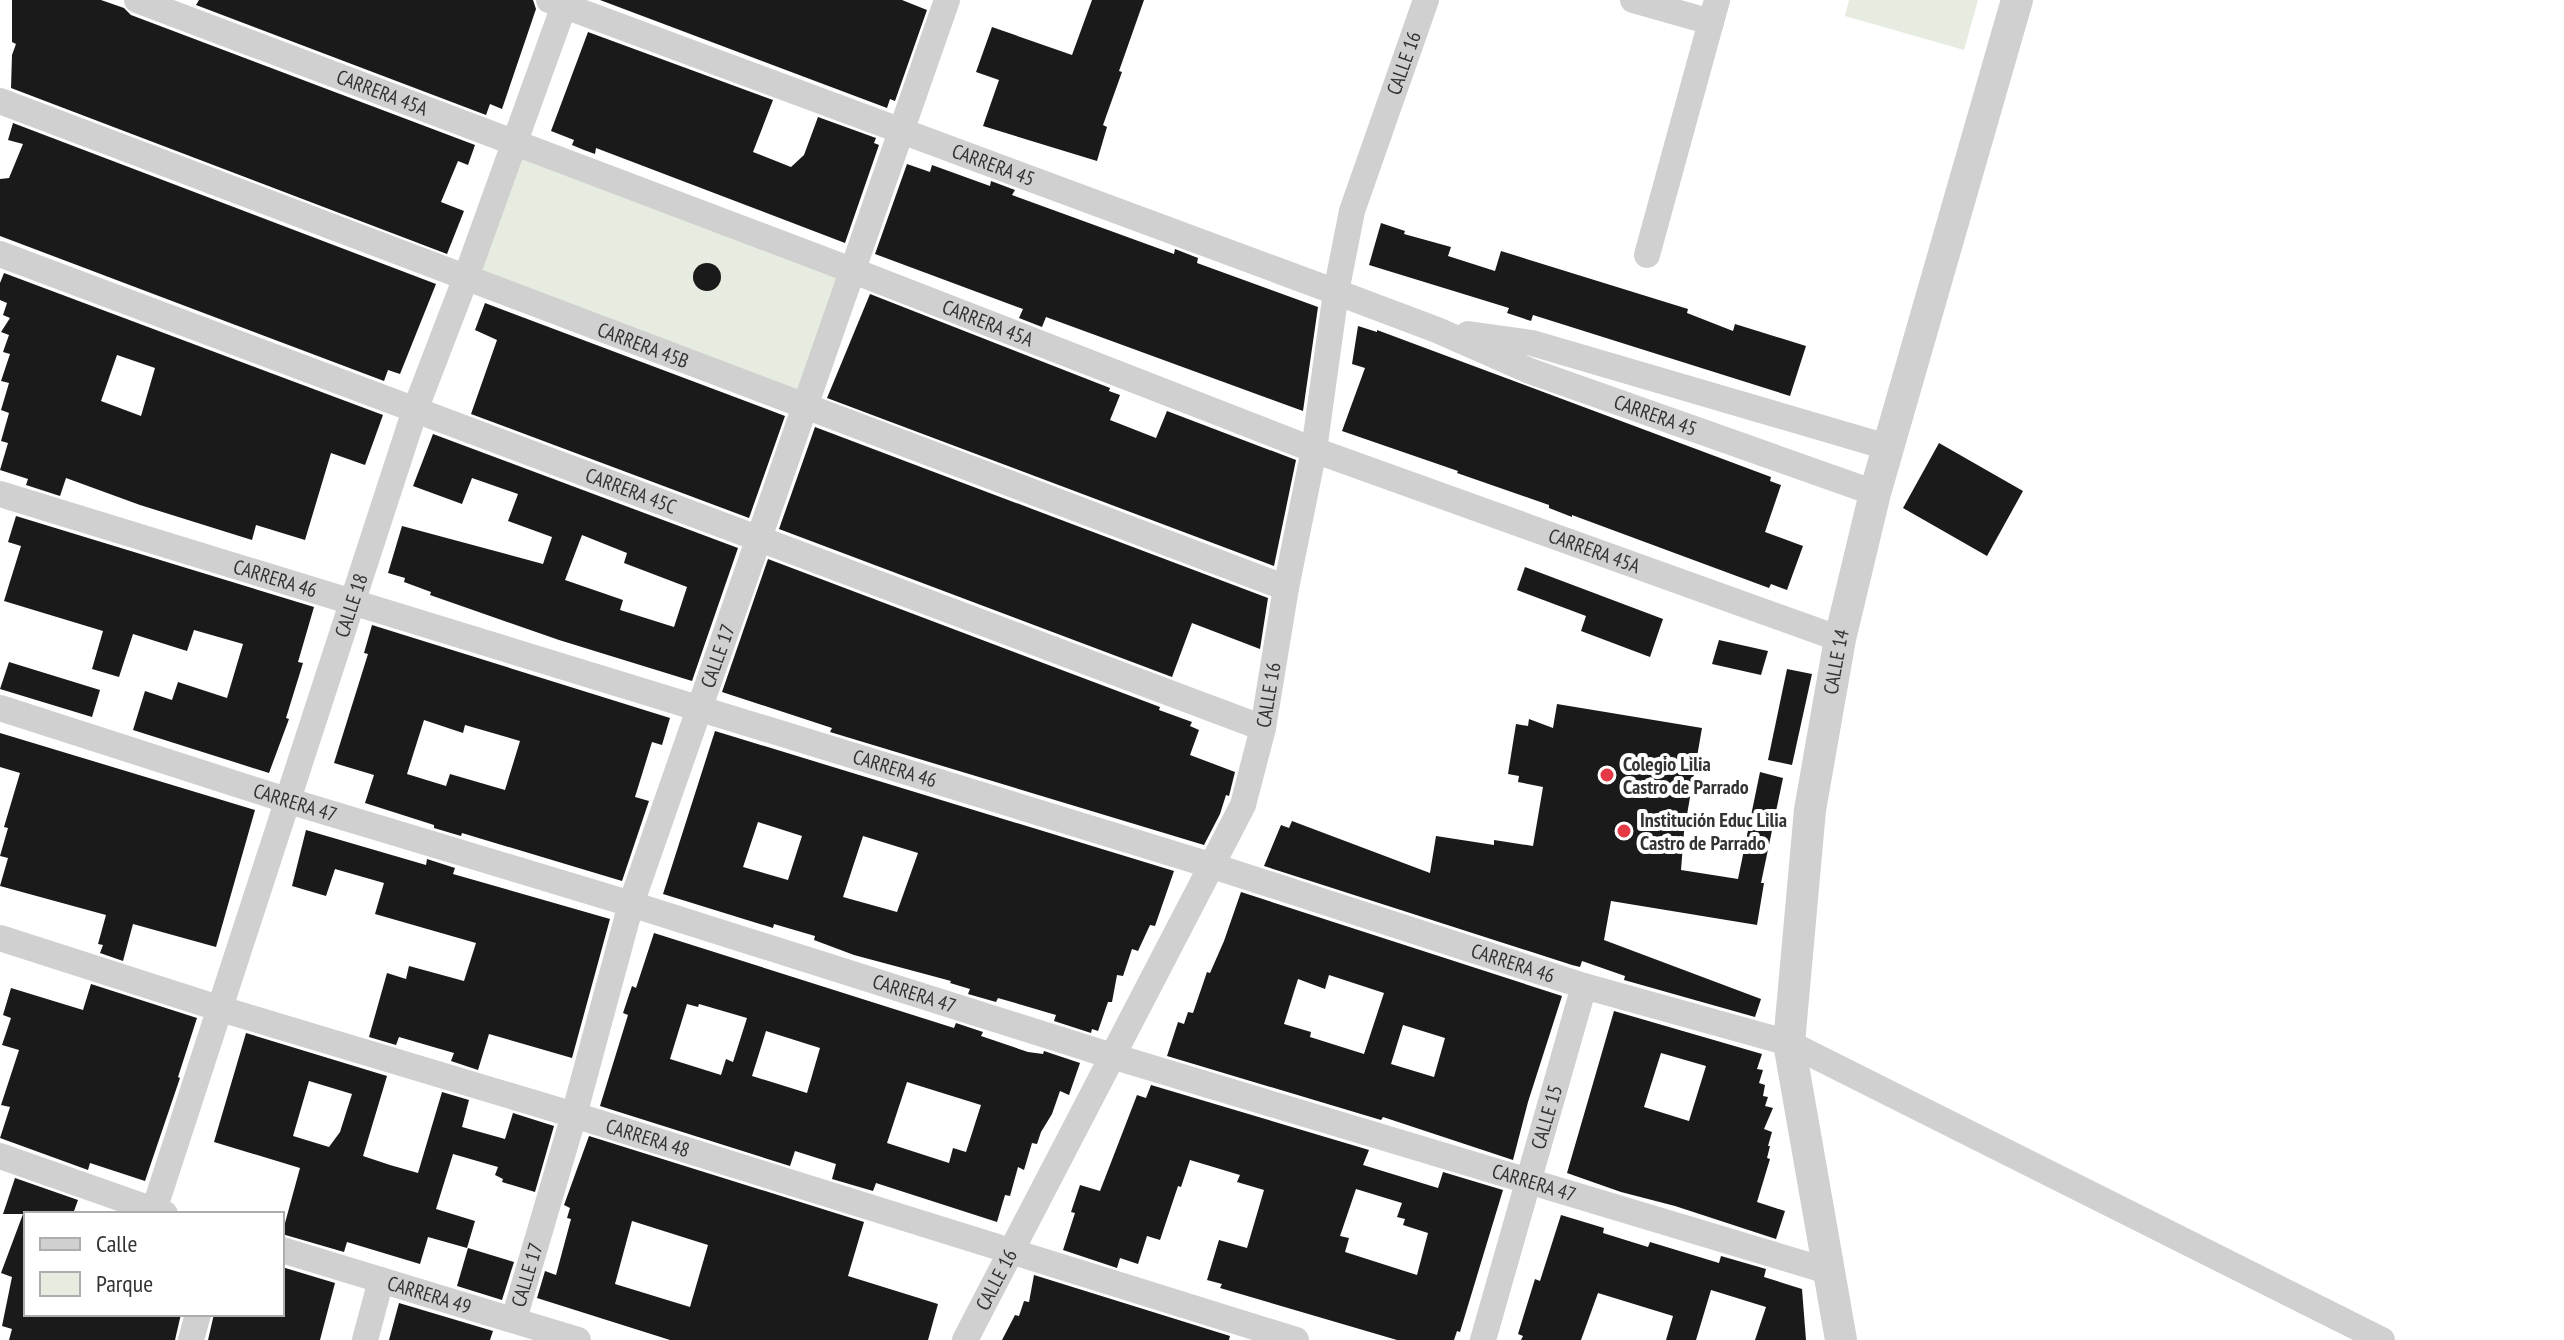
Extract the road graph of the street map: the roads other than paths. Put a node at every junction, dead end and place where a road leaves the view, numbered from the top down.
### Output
1 (137, 0) edge
2 (947, 0) edge
3 (1426, 0) edge
4 (1633, 0) edge
5 (2017, 0) edge
6 (559, 2) edge
7 (1714, 11) edge
8 (0, 101) edge
9 (902, 132) junction
10 (512, 143) junction
11 (0, 254) edge
12 (1647, 255) dead end
13 (854, 271) junction
14 (465, 280) junction
15 (1336, 292) junction
16 (1437, 330) junction
17 (806, 405) junction
18 (415, 410) junction
19 (1887, 447) junction
20 (1314, 450) junction
21 (1875, 493) junction
22 (0, 494) edge
23 (759, 539) junction
24 (1286, 588) junction
25 (353, 602) junction
26 (1840, 639) junction
27 (0, 708) edge
28 (699, 708) junction
29 (1263, 728) junction
30 (286, 800) junction
31 (1213, 866) junction
32 (631, 904) junction
33 (0, 938) edge
34 (1584, 986) junction
35 (221, 1009) junction
36 (1789, 1043) junction
37 (1112, 1056) junction
38 (574, 1115) junction
39 (0, 1156) edge
40 (1530, 1182) junction
41 (159, 1212) edge
42 (284, 1251) edge
43 (1012, 1252) junction
44 (1831, 1272) junction
45 (381, 1280) junction
46 (197, 1316) edge
47 (525, 1328) edge
48 (191, 1340) edge
49 (365, 1340) edge
50 (578, 1340) edge
51 (965, 1340) edge
52 (1296, 1340) edge
53 (1483, 1340) edge
54 (1841, 1340) edge
55 (2382, 1340) edge

1 - 10 street, CARRERA 45A
2 - 9 street, CALLE 17
3 - 15 street, CALLE 16
4 - 7 street
5 - 19 street, CALLE 14
6 - 9 street, CARRERA 45
6 - 10 street, CALLE 18
7 - 12 street
8 - 14 street, CARRERA 45B
9 - 13 street, CALLE 17
9 - 15 street, CARRERA 45
10 - 13 street, CARRERA 45A
10 - 14 street, CALLE 18
11 - 18 street, CARRERA 45C
13 - 17 street, CALLE 17
13 - 20 street, CARRERA 45A
14 - 17 street, CARRERA 45B
14 - 18 street, CALLE 18
15 - 16 street, CARRERA 45
15 - 20 street, CALLE 16
16 - 19 street, CARRERA 45
16 - 21 street, CARRERA 45
17 - 23 street, CALLE 17
17 - 24 street, CARRERA 45B
18 - 23 street, CARRERA 45C
18 - 25 street, CALLE 18
19 - 21 street, CALLE 14
20 - 24 street, CALLE 16
20 - 26 street, CARRERA 45A
21 - 26 street, CALLE 14
22 - 25 street, CARRERA 46
23 - 28 street, CALLE 17
23 - 29 street, CARRERA 45C
24 - 29 street, CALLE 16
25 - 28 street, CARRERA 46
25 - 30 street, CALLE 18
26 - 36 street, CALLE 14
27 - 30 street, CARRERA 47
28 - 31 street, CARRERA 46
28 - 32 street, CALLE 17
29 - 31 street, CALLE 16
30 - 32 street, CARRERA 47
30 - 35 street, CALLE 18
31 - 34 street, CARRERA 46
31 - 37 street, CALLE 16
32 - 37 street, CARRERA 47
32 - 38 street, CALLE 17
33 - 35 street, CARRERA 48
34 - 36 street, CARRERA 46
34 - 40 street, CALLE 15
35 - 38 street, CARRERA 48
35 - 41 street, CALLE 18
36 - 44 street, CALLE 14
36 - 55 street, CARRERA 46
37 - 40 street, CARRERA 47
37 - 43 street, CALLE 16
38 - 43 street, CARRERA 48
38 - 47 street, CALLE 17
39 - 41 street
40 - 44 street, CARRERA 47
40 - 53 street, CALLE 15
42 - 45 street, CARRERA 49
43 - 51 street, CALLE 16
43 - 52 street, CARRERA 48
44 - 54 street, CALLE 14
45 - 47 street, CARRERA 49
45 - 49 street
46 - 48 street
47 - 50 street, CARRERA 49

